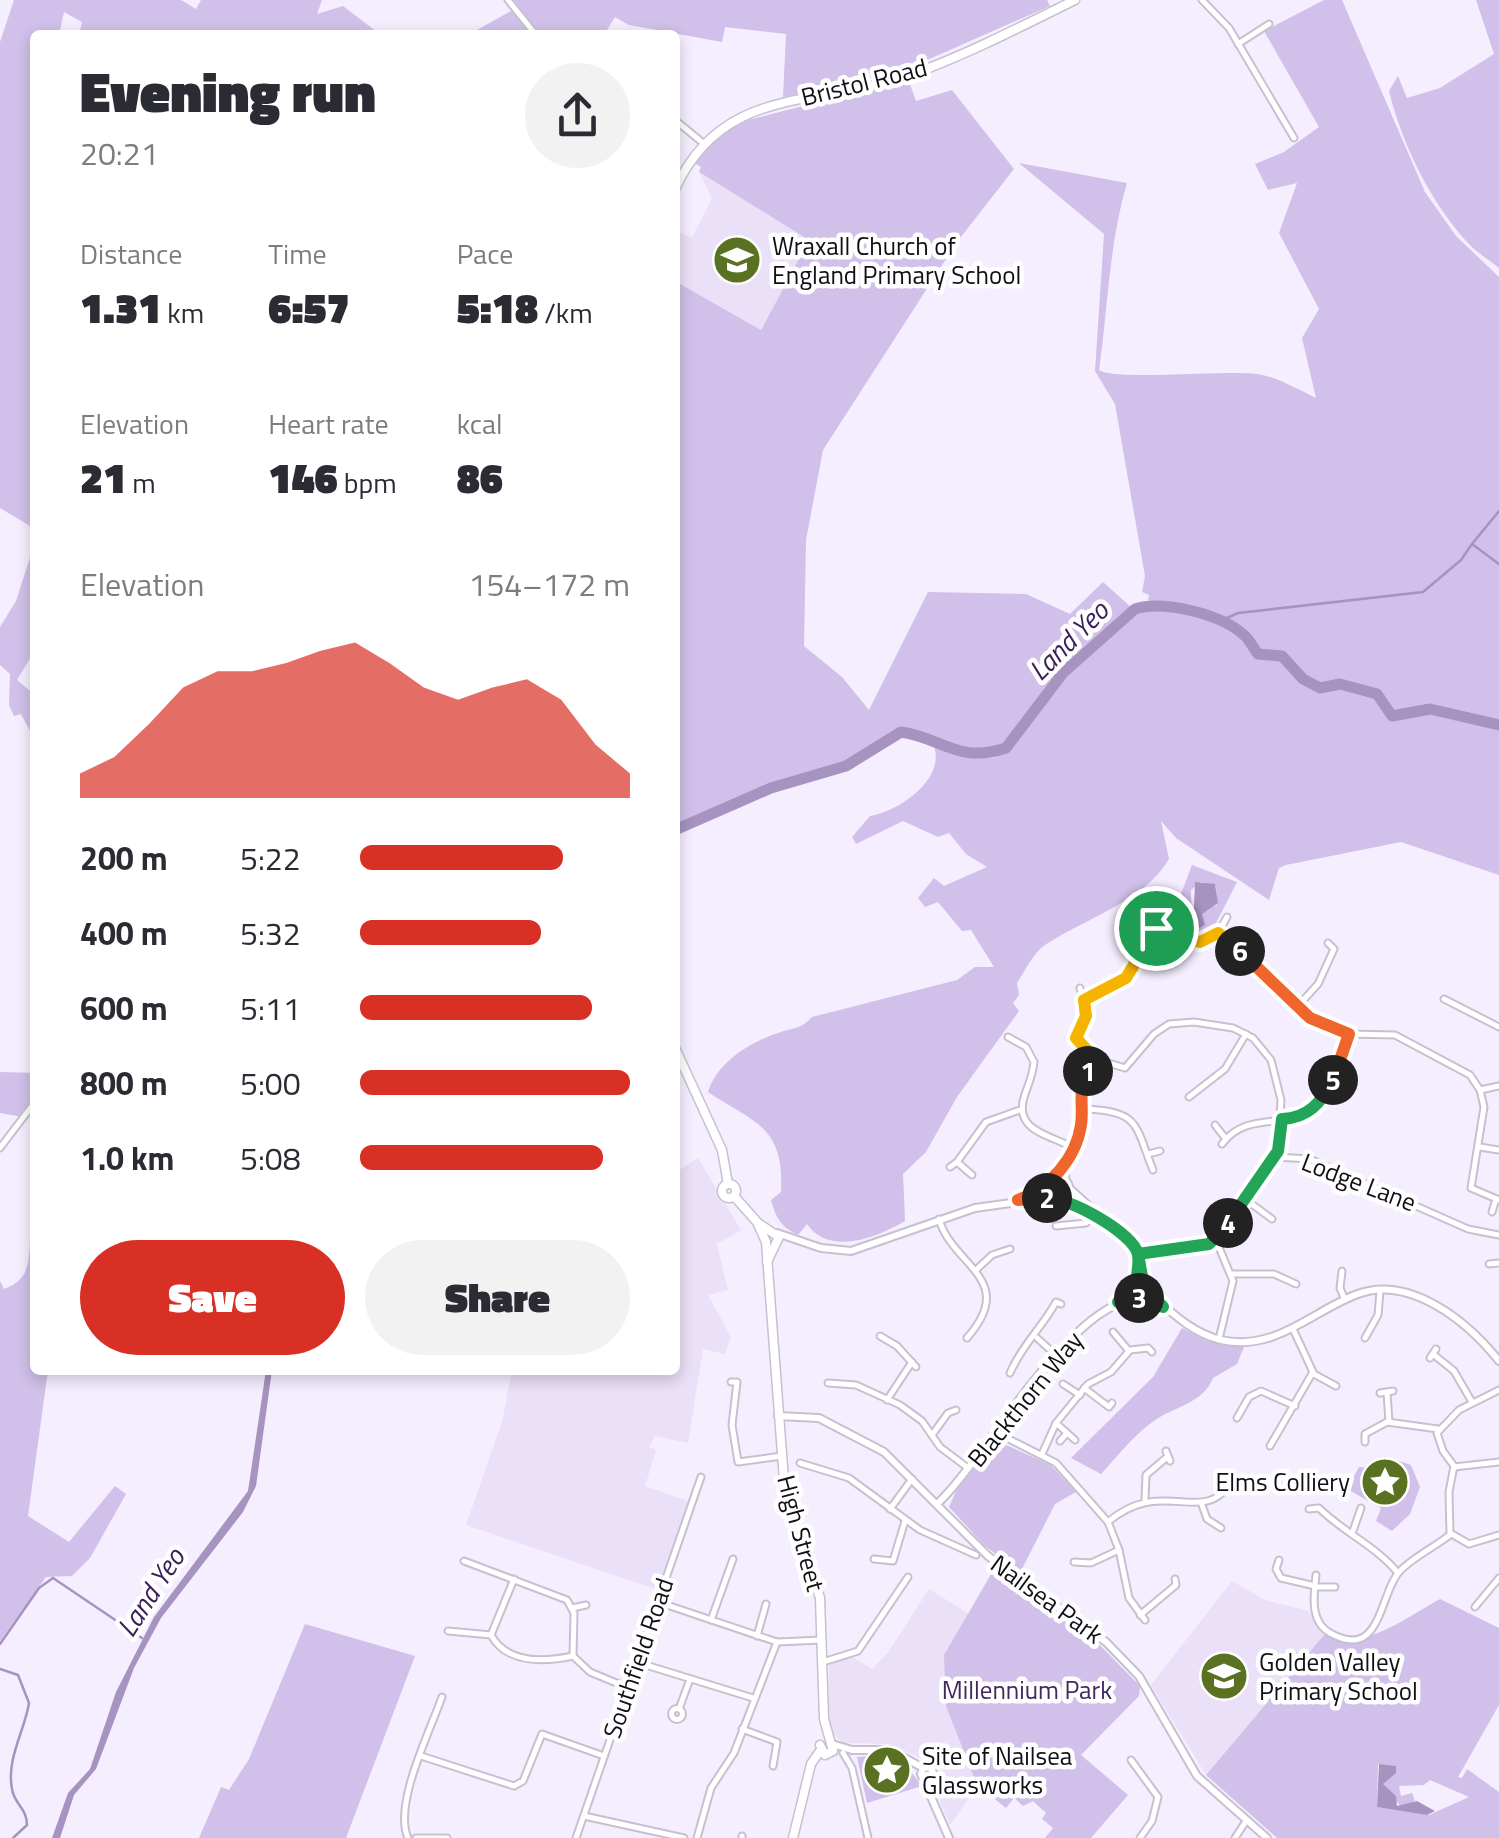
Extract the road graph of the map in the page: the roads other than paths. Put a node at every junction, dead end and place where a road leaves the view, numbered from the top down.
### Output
1 (508, 0) edge
2 (1076, 0) edge
3 (1206, 1) edge
4 (1265, 24) dead end
5 (532, 30) edge
6 (1238, 44) junction
7 (680, 124) edge
8 (1294, 138) dead end
9 (703, 143) junction
10 (680, 181) edge
11 (1227, 917) dead end
12 (1218, 933) junction
13 (1328, 943) dead end
14 (1334, 949) junction
15 (1345, 950) dead end
16 (1080, 988) dead end
17 (1444, 999) dead end
18 (1084, 1000) junction
19 (1298, 1006) junction
20 (1499, 1027) edge
21 (1247, 1034) junction
22 (1349, 1034) junction
23 (1008, 1049) dead end
24 (680, 1059) edge
25 (1095, 1059) junction
26 (1499, 1086) edge
27 (1480, 1090) junction
28 (1189, 1096) dead end
29 (30, 1109) edge
30 (1082, 1109) junction
31 (1020, 1110) junction
32 (1282, 1119) junction
33 (1215, 1126) dead end
34 (1480, 1147) junction
35 (0, 1148) edge
36 (1072, 1148) junction
37 (1499, 1150) edge
38 (1160, 1151) dead end
39 (1148, 1154) junction
40 (1067, 1156) junction
41 (1275, 1157) junction
42 (957, 1162) junction
43 (950, 1167) dead end
44 (1154, 1170) dead end
45 (972, 1176) dead end
46 (1051, 1182) junction
47 (1067, 1185) junction
48 (1056, 1198) junction
49 (1245, 1199) junction
50 (1018, 1200) junction
51 (1497, 1200) edge
52 (1492, 1212) dead end
53 (1093, 1213) junction
54 (1268, 1216) dead end
55 (939, 1219) junction
56 (1056, 1226) dead end
57 (1499, 1235) edge
58 (772, 1238) junction
59 (1218, 1244) dead end
60 (1010, 1248) dead end
61 (1138, 1256) junction
62 (1499, 1263) edge
63 (1489, 1264) dead end
64 (978, 1269) junction
65 (1232, 1274) junction
66 (1343, 1276) dead end
67 (1285, 1282) junction
68 (1296, 1284) dead end
69 (1140, 1288) junction
70 (1380, 1290) junction
71 (1283, 1291) dead end
72 (1140, 1298) junction
73 (1345, 1300) junction
74 (1118, 1302) junction
75 (1061, 1304) dead end
76 (1163, 1307) junction
77 (1294, 1329) junction
78 (973, 1331) junction
79 (884, 1336) dead end
80 (1369, 1336) dead end
81 (980, 1337) dead end
82 (1114, 1337) dead end
83 (967, 1338) dead end
84 (1038, 1338) junction
85 (1219, 1339) junction
86 (1150, 1347) dead end
87 (1129, 1351) junction
88 (1433, 1354) dead end
89 (1058, 1357) junction
90 (1499, 1361) edge
91 (1009, 1368) dead end
92 (1312, 1373) junction
93 (731, 1382) dead end
94 (828, 1382) dead end
95 (1069, 1384) dead end
96 (1332, 1386) dead end
97 (1499, 1390) edge
98 (1082, 1391) junction
99 (1386, 1392) dead end
100 (887, 1400) junction
101 (1472, 1402) junction
102 (1112, 1404) dead end
103 (1294, 1406) junction
104 (954, 1407) dead end
105 (778, 1412) junction
106 (1236, 1414) dead end
107 (1389, 1422) junction
108 (1056, 1423) junction
109 (1438, 1429) junction
110 (994, 1432) junction
111 (1067, 1433) junction
112 (932, 1434) junction
113 (1075, 1440) dead end
114 (1060, 1441) dead end
115 (1365, 1442) dead end
116 (1274, 1445) dead end
117 (1042, 1454) junction
118 (782, 1456) junction
119 (1168, 1456) dead end
120 (1499, 1462) edge
121 (800, 1463) dead end
122 (1454, 1467) junction
123 (968, 1468) junction
124 (702, 1477) dead end
125 (913, 1477) junction
126 (1223, 1492) dead end
127 (1145, 1500) junction
128 (938, 1503) junction
129 (1202, 1504) junction
130 (890, 1508) junction
131 (1361, 1508) dead end
132 (1309, 1510) dead end
133 (905, 1520) junction
134 (1108, 1522) junction
135 (1224, 1529) dead end
136 (1353, 1531) junction
137 (1451, 1534) junction
138 (1499, 1535) edge
139 (1120, 1550) junction
140 (976, 1554) dead end
141 (874, 1558) dead end
142 (732, 1560) dead end
143 (1279, 1560) dead end
144 (464, 1561) dead end
145 (1078, 1566) dead end
146 (730, 1568) junction
147 (1276, 1569) junction
148 (739, 1570) dead end
149 (1267, 1571) dead end
150 (1398, 1573) junction
151 (1316, 1575) dead end
152 (908, 1577) dead end
153 (514, 1578) junction
154 (1499, 1578) edge
155 (1178, 1584) dead end
156 (1315, 1586) junction
157 (1335, 1586) dead end
158 (658, 1602) junction
159 (766, 1604) dead end
160 (586, 1605) dead end
161 (1475, 1607) dead end
162 (572, 1608) junction
163 (711, 1620) junction
164 (452, 1628) dead end
165 (491, 1635) junction
166 (756, 1636) junction
167 (822, 1640) junction
168 (776, 1642) junction
169 (573, 1656) junction
170 (636, 1662) junction
171 (824, 1662) junction
172 (690, 1679) junction
173 (626, 1688) junction
174 (754, 1699) junction
175 (442, 1703) dead end
176 (679, 1709) dead end
177 (538, 1727) dead end
178 (742, 1729) junction
179 (541, 1735) junction
180 (826, 1748) junction
181 (852, 1750) junction
182 (843, 1753) junction
183 (421, 1756) junction
184 (604, 1756) junction
185 (1131, 1760) dead end
186 (773, 1766) dead end
187 (583, 1816) junction
188 (1246, 1821) junction
189 (660, 1836) edge
190 (408, 1838) edge
191 (416, 1838) edge
192 (447, 1838) edge
193 (576, 1838) edge
194 (684, 1838) edge
195 (697, 1838) edge
196 (793, 1838) edge
197 (868, 1838) edge
198 (949, 1838) edge
199 (1140, 1838) edge
200 (1235, 1838) edge
201 (1268, 1838) edge

1 - 5 street
2 - 9 main road, Bristol Road
3 - 6 street
4 - 6 street
6 - 8 street
7 - 9 street
9 - 10 main road, Bristol Road
11 - 12 street
12 - 18 street
12 - 19 street
13 - 14 street
14 - 15 street
14 - 19 street
16 - 18 street
17 - 20 street
18 - 25 street
19 - 22 street
21 - 25 street
21 - 28 street
21 - 32 street
22 - 27 street
22 - 32 street
23 - 31 street
24 - 58 main road
25 - 30 street
26 - 27 street
27 - 34 street
29 - 35 street
30 - 36 street
30 - 39 street
31 - 36 street
31 - 42 street
32 - 33 street
32 - 41 street
34 - 37 street
34 - 51 street
36 - 40 street
38 - 39 street
39 - 44 street
40 - 46 street
40 - 47 street
41 - 49 street, Lodge Lane
41 - 57 street, Lodge Lane
42 - 43 street
42 - 45 street
46 - 47 street
46 - 48 street
46 - 50 street
47 - 48 street
47 - 53 street
48 - 50 street
48 - 53 street
49 - 54 street
49 - 61 street, Lodge Lane
50 - 55 street
51 - 52 street
53 - 56 street
53 - 61 street
55 - 58 street
55 - 64 street
58 - 105 main road, High Street
59 - 65 street
60 - 64 street
61 - 69 street
62 - 63 street
64 - 78 street
65 - 67 street
65 - 85 street
66 - 73 street
67 - 68 street
67 - 71 street
69 - 72 street
69 - 74 street, Blackthorn Way
69 - 76 street
70 - 73 street
70 - 80 street
70 - 90 street
72 - 74 street
72 - 76 street
73 - 77 street
74 - 89 street, Blackthorn Way
75 - 84 street
76 - 85 street
77 - 85 street
77 - 92 street
78 - 81 street
78 - 83 street
79 - 100 street
82 - 87 street
84 - 89 street
84 - 91 street
86 - 87 street
87 - 98 street
88 - 101 street
89 - 110 street, Blackthorn Way
92 - 96 street
92 - 103 street
93 - 118 street
94 - 100 street
95 - 98 street
97 - 101 street
98 - 102 street
98 - 108 street
99 - 107 street
100 - 112 street
101 - 109 street
103 - 106 street
103 - 116 street
104 - 112 street
105 - 118 main road, High Street
105 - 125 street, Nailsea Park
107 - 109 street
107 - 115 street
108 - 111 street
108 - 117 street
109 - 122 street
110 - 117 street
110 - 123 street, Blackthorn Way
111 - 113 street
111 - 114 street
112 - 123 street
117 - 134 street
118 - 167 main road, High Street
119 - 127 street
120 - 122 street
121 - 130 street, Nailsea Park
122 - 137 street
123 - 128 street, Blackthorn Way
124 - 158 street, Southfield Road
125 - 128 street, Nailsea Park
125 - 130 street
126 - 129 street
127 - 129 street
127 - 134 street
128 - 188 street, Nailsea Park
129 - 135 street
130 - 133 street, Nailsea Park
131 - 136 street
132 - 136 street
133 - 140 street, Nailsea Park
133 - 141 street
134 - 139 street
136 - 150 street
137 - 138 street
137 - 150 street
139 - 145 street
139 - 155 street
142 - 146 street
143 - 147 street
144 - 153 street
146 - 148 street
146 - 163 street
147 - 149 street
147 - 156 street
150 - 156 street
151 - 156 street
152 - 171 street
153 - 162 street
153 - 165 street
154 - 161 street
156 - 157 street
158 - 163 street
158 - 170 street, Southfield Road
159 - 166 street
160 - 162 street
162 - 169 street
163 - 166 street
164 - 165 street
165 - 169 street
166 - 168 street
167 - 168 street
167 - 171 main road, High Street
168 - 174 street
169 - 173 street
170 - 172 street
170 - 173 street, Southfield Road
171 - 180 main road, High Street
172 - 174 street
172 - 176 street
173 - 184 street, Southfield Road
174 - 178 street
175 - 183 street
177 - 179 street
178 - 186 street
178 - 195 street
179 - 183 street
179 - 184 street
180 - 181 street
180 - 182 street
180 - 196 main road
181 - 182 street
181 - 198 street
182 - 197 street
183 - 190 street
184 - 187 street, Southfield Road
185 - 199 street
187 - 189 street
187 - 193 street, Southfield Road
188 - 200 street
188 - 201 street, Nailsea Park
189 - 194 street
191 - 192 street

